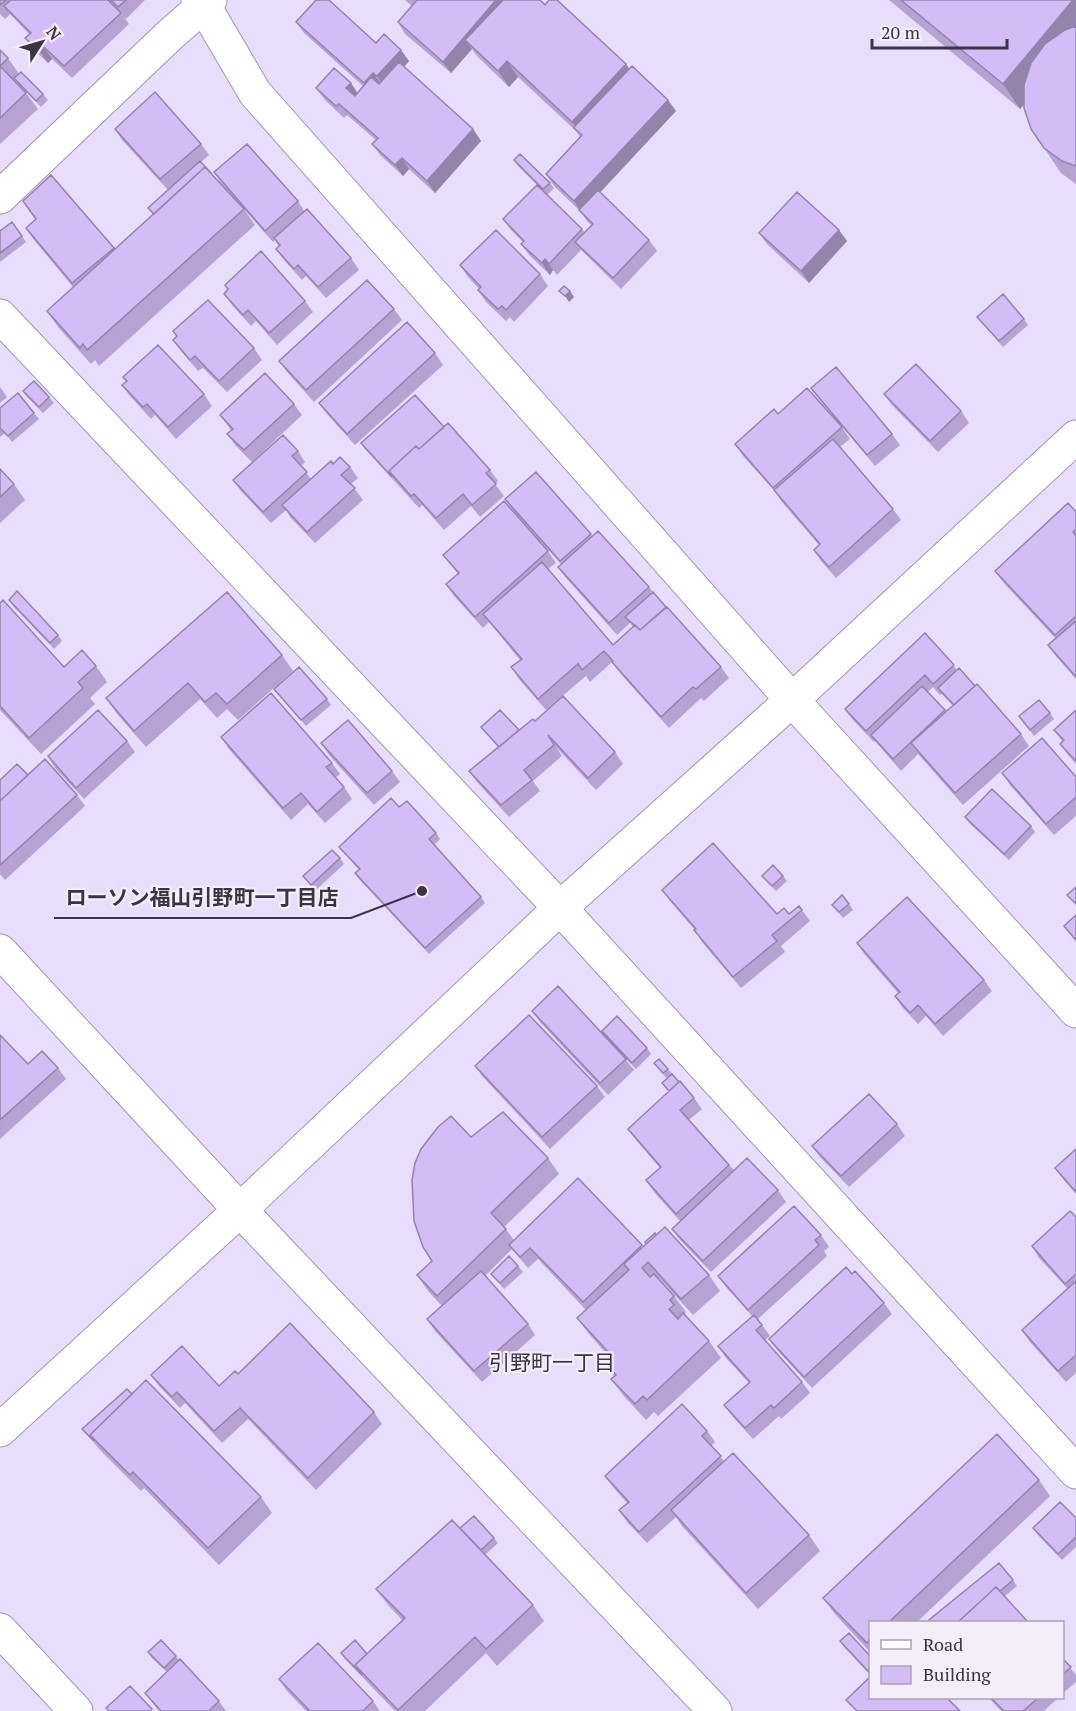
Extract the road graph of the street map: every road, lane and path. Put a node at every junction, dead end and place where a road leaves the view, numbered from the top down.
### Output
1 (204, 2) edge
2 (0, 197) edge
3 (0, 316) edge
4 (1076, 437) edge
5 (792, 700) junction
6 (560, 908) junction
7 (0, 951) edge
8 (1076, 1011) edge
9 (240, 1210) junction
10 (0, 1430) edge
11 (1076, 1473) edge
12 (0, 1630) edge
13 (76, 1711) edge
14 (715, 1711) edge

1 - 2 street
1 - 5 street
3 - 6 street
4 - 5 street
5 - 6 street
5 - 8 street
6 - 9 street
6 - 11 street
7 - 9 street
9 - 10 street
9 - 14 street
12 - 13 street

